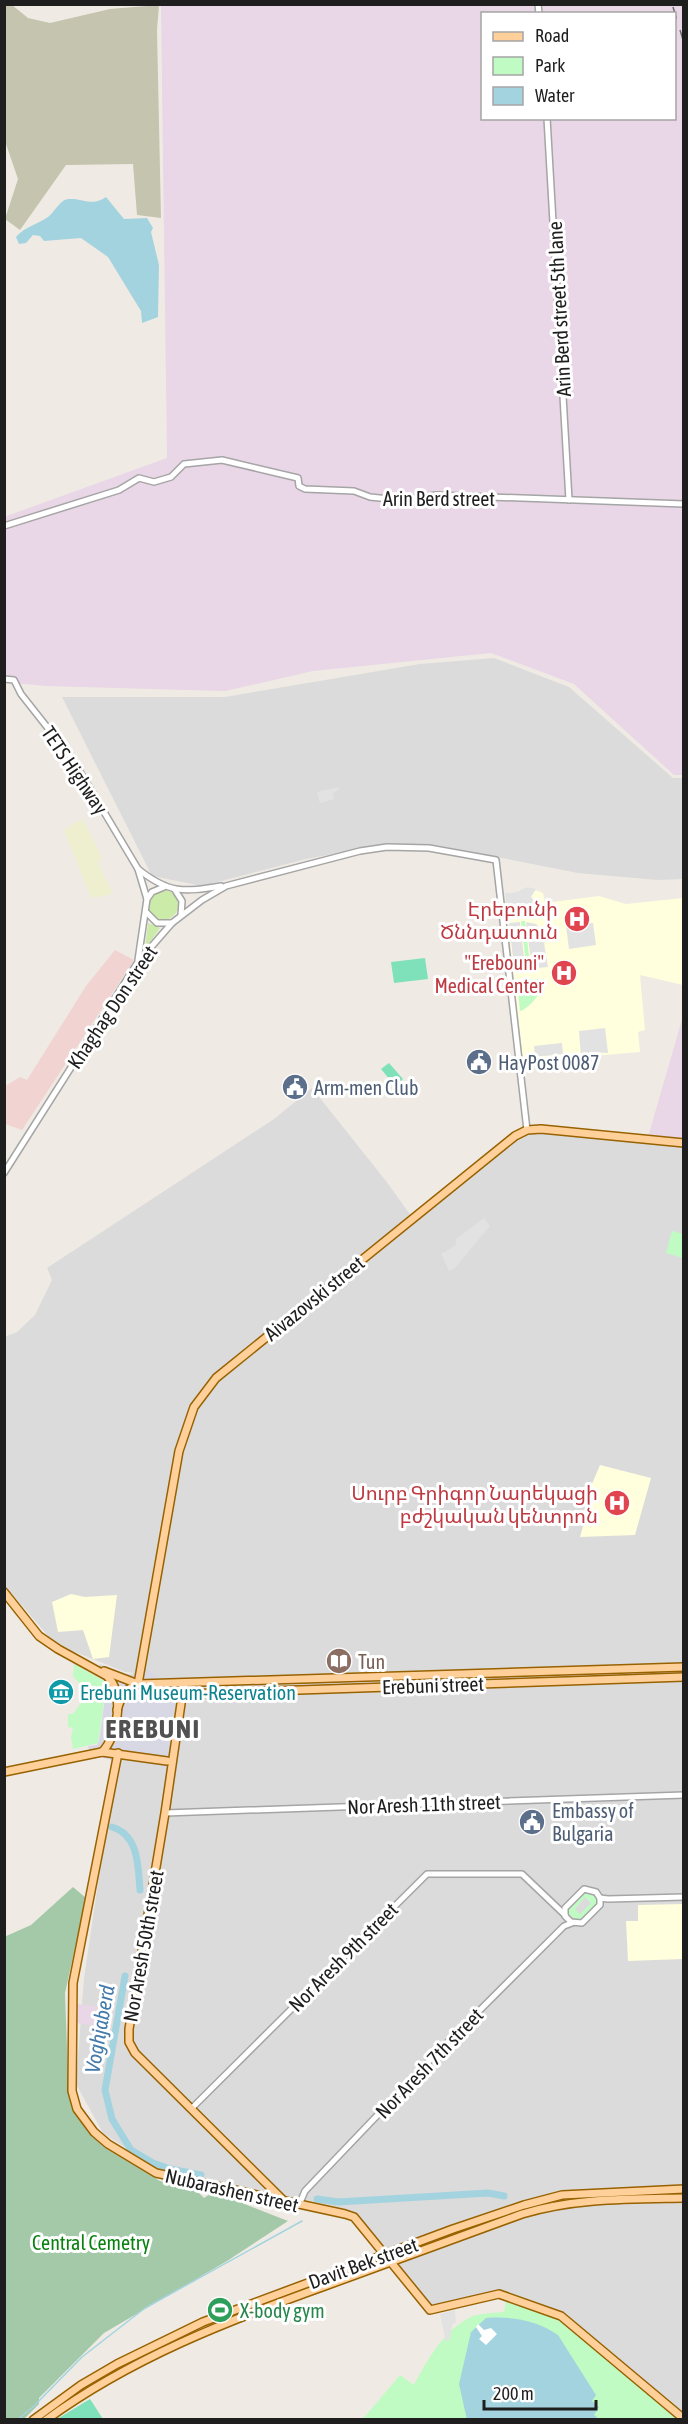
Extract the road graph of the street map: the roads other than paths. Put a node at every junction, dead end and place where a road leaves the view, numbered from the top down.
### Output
1 (547, 120) edge
2 (569, 500) junction
3 (684, 504) edge
4 (4, 526) edge
5 (4, 678) edge
6 (138, 869) junction
7 (226, 886) junction
8 (164, 887) junction
9 (175, 890) junction
10 (147, 899) junction
11 (146, 912) junction
12 (181, 915) junction
13 (172, 923) junction
14 (138, 962) junction
15 (527, 1130) junction
16 (684, 1143) edge
17 (4, 1173) edge
18 (4, 1592) edge
19 (141, 1666) junction
20 (684, 1667) edge
21 (99, 1670) junction
22 (684, 1677) edge
23 (184, 1683) junction
24 (138, 1684) junction
25 (148, 1684) junction
26 (183, 1694) junction
27 (117, 1710) junction
28 (111, 1743) junction
29 (102, 1752) junction
30 (118, 1753) junction
31 (174, 1753) junction
32 (166, 1761) junction
33 (171, 1771) junction
34 (4, 1772) edge
35 (684, 1796) edge
36 (165, 1813) junction
37 (600, 1898) junction
38 (684, 1898) edge
39 (608, 1899) junction
40 (600, 1905) junction
41 (565, 1907) junction
42 (558, 1908) junction
43 (566, 1917) junction
44 (572, 1923) junction
45 (564, 1926) junction
46 (192, 2108) junction
47 (267, 2185) junction
48 (684, 2189) edge
49 (258, 2194) junction
50 (684, 2198) edge
51 (285, 2202) junction
52 (299, 2205) junction
53 (384, 2255) junction
54 (390, 2262) junction
55 (684, 2419) edge
56 (33, 2420) edge
57 (46, 2420) edge

1 - 2 street, Arin Berd street 5th lane
2 - 3 street, Arin Berd street
2 - 4 street, Arin Berd street
5 - 6 street, TETS Highway
6 - 8 street
6 - 10 street
7 - 9 street
7 - 12 street, Khaghag Don street
7 - 15 street
8 - 9 street
8 - 10 street
9 - 12 street
10 - 11 street
11 - 13 street
11 - 14 street
12 - 13 street, Khaghag Don street
13 - 14 street, Khaghag Don street
14 - 17 street, Khaghag Don street
15 - 16 main road
15 - 19 main road, Aivazovski street
18 - 21 main road
19 - 24 main road, Aivazovski street
19 - 25 main road
20 - 23 main road, Erebuni street
21 - 24 main road
21 - 27 main road
22 - 26 main road, Erebuni street
23 - 25 main road, Erebuni street
23 - 26 main road, Nor Aresh 50th street
24 - 25 main road, Erebuni street
24 - 27 main road
26 - 31 main road, Nor Aresh 50th street
27 - 28 main road
28 - 29 main road
28 - 30 main road
29 - 30 main road
29 - 34 main road
30 - 32 main road
30 - 49 main road, Nubarashen street
31 - 32 main road
31 - 33 main road, Nor Aresh 50th street
32 - 33 main road
33 - 36 main road, Nor Aresh 50th street
35 - 36 street, Nor Aresh 11th street
36 - 46 main road, Nor Aresh 50th street
37 - 39 street
37 - 40 street
37 - 41 street
38 - 39 street
39 - 40 street
40 - 44 street
41 - 42 street
41 - 43 street
42 - 43 street
42 - 46 street, Nor Aresh 9th street
43 - 44 street
43 - 45 street
44 - 45 street, Nor Aresh 7th street
45 - 52 street, Nor Aresh 7th street
46 - 47 main road, Nor Aresh 50th street
47 - 49 main road
47 - 51 main road, Nor Aresh 50th street
48 - 53 main road, Davit Bek street
49 - 51 main road, Nubarashen street
50 - 54 main road, Davit Bek street
51 - 52 main road, Nubarashen street
52 - 53 main road, Nubarashen street
53 - 54 main road, Nubarashen street
53 - 56 main road, Davit Bek street
54 - 55 main road, Nubarashen street
54 - 57 main road, Davit Bek street

